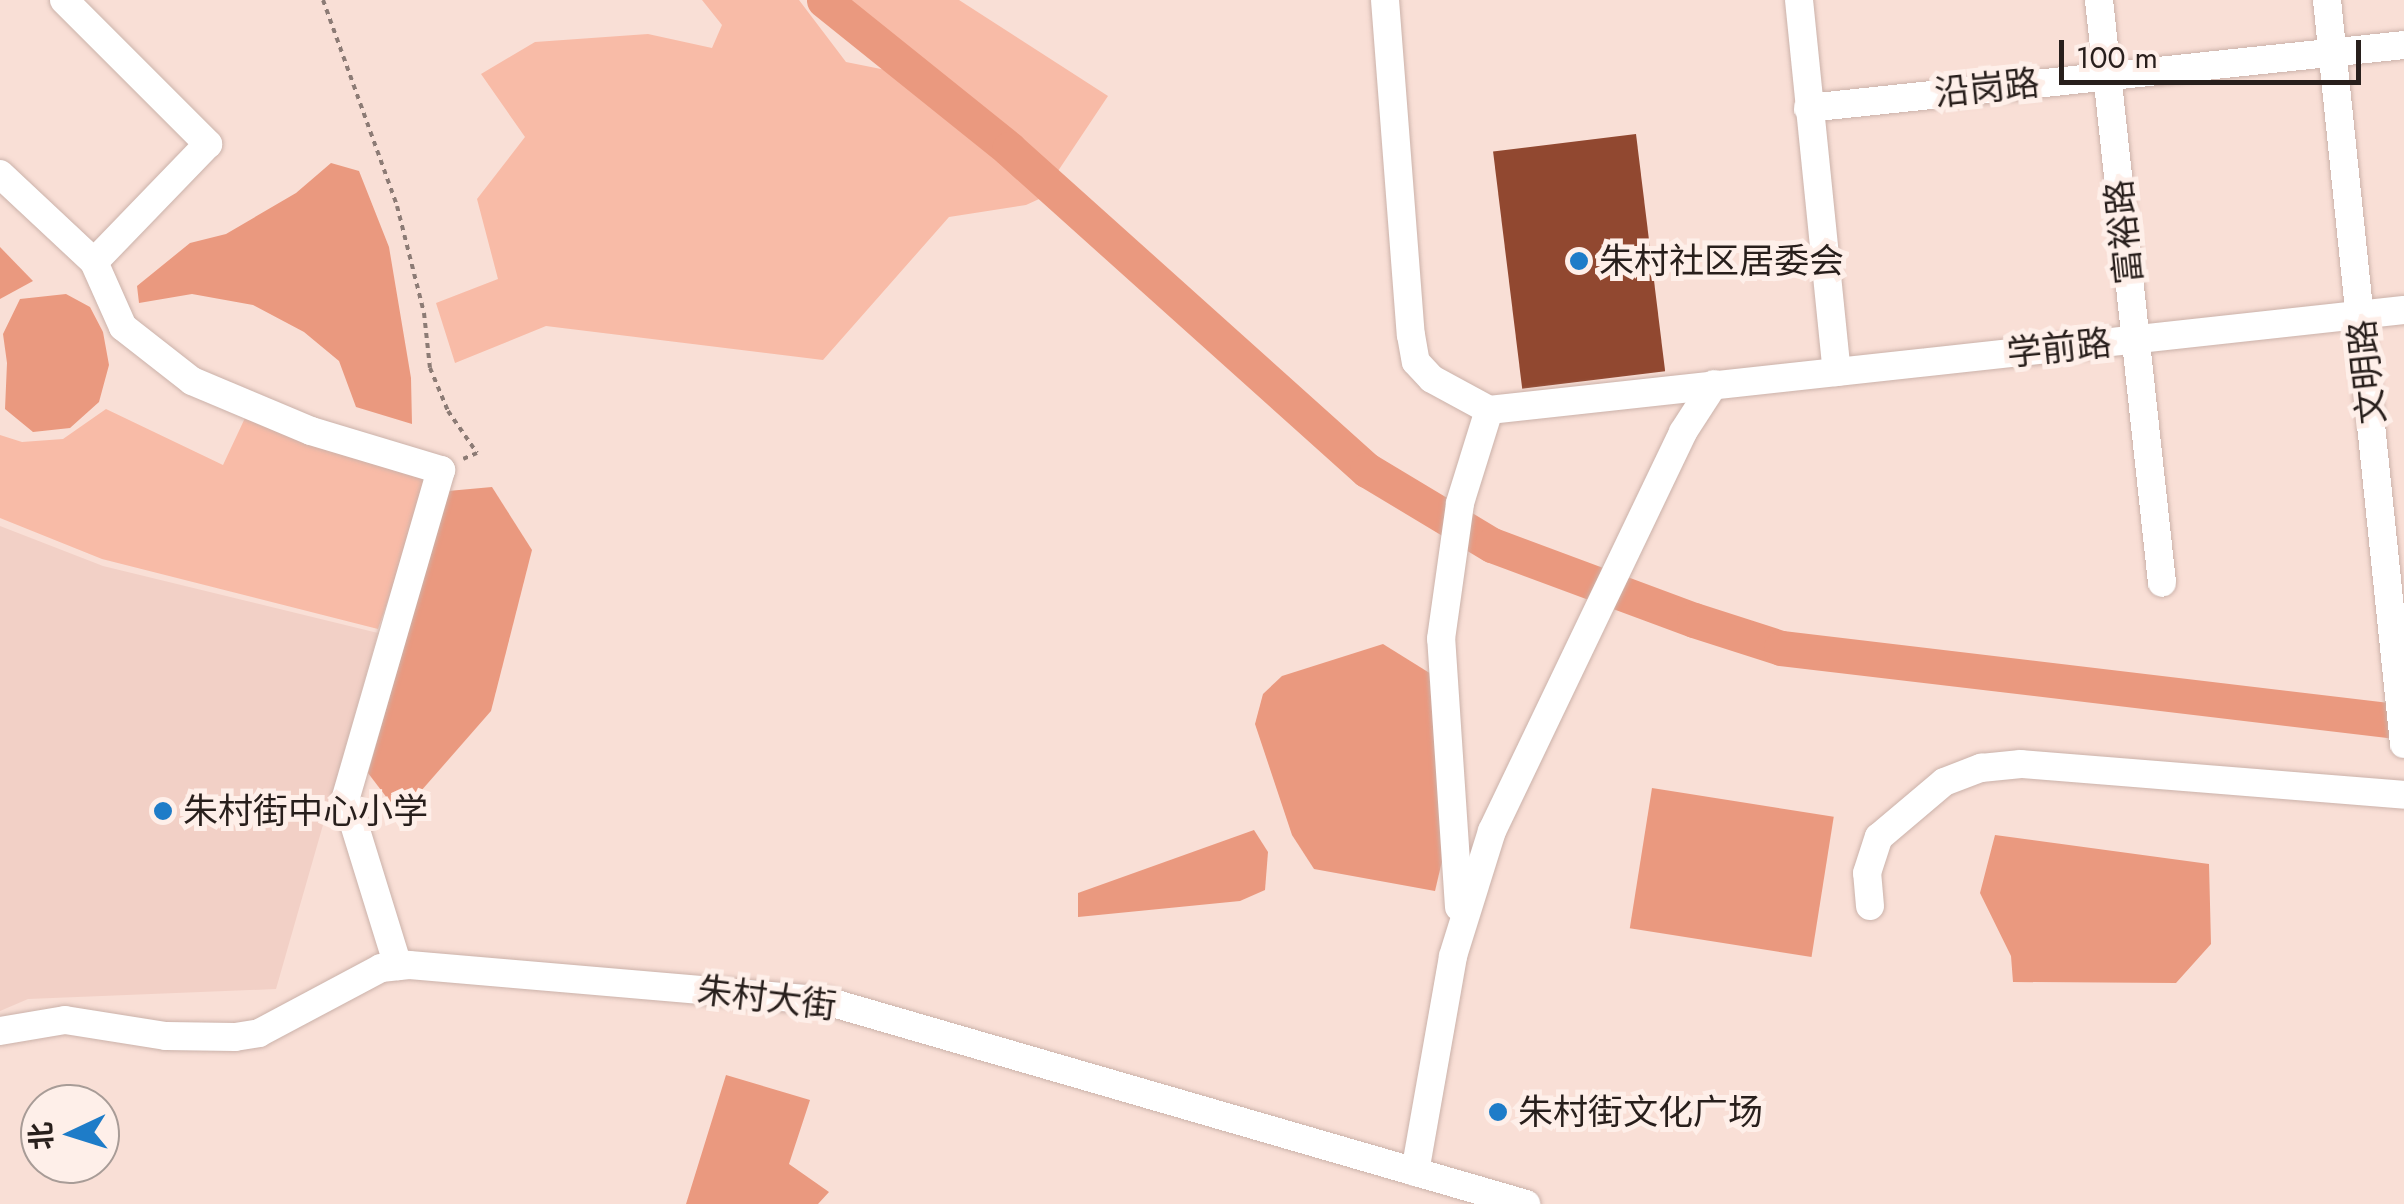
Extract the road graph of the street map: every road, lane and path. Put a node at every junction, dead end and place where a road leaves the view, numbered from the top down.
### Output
1 (64, 0) edge
2 (322, 0) edge
3 (1384, 0) edge
4 (1799, 0) edge
5 (2100, 0) edge
6 (2328, 0) edge
7 (2404, 45) edge
8 (2333, 51) junction
9 (2107, 74) junction
10 (1808, 108) junction
11 (0, 174) edge
12 (94, 262) junction
13 (2404, 310) edge
14 (2361, 316) junction
15 (2136, 340) junction
16 (1837, 372) junction
17 (1714, 384) junction
18 (1488, 410) junction
19 (441, 470) junction
20 (2162, 583) dead end
21 (2404, 744) edge
22 (2404, 795) edge
23 (1870, 906) dead end
24 (1461, 927) junction
25 (398, 966) junction
26 (0, 1031) edge
27 (1416, 1172) junction
28 (1526, 1204) edge

1 - 12 street
2 - 19 path
3 - 18 street
4 - 10 street
5 - 9 street, 富裕路
6 - 8 street, 文明路
7 - 8 street, 沿岗路
8 - 9 street, 沿岗路
8 - 14 street, 文明路
9 - 10 street, 沿岗路
9 - 15 street, 富裕路
10 - 16 street
11 - 12 street
12 - 19 street
13 - 14 street, 学前路
14 - 15 street, 学前路
14 - 21 street, 文明路
15 - 16 street, 学前路
15 - 20 street, 富裕路
16 - 17 street, 学前路
17 - 18 street, 学前路
17 - 24 street
18 - 24 street
19 - 25 street
22 - 23 street
24 - 27 street
25 - 26 street, 朱村大街
25 - 27 street, 朱村大街
27 - 28 street, 朱村大街

